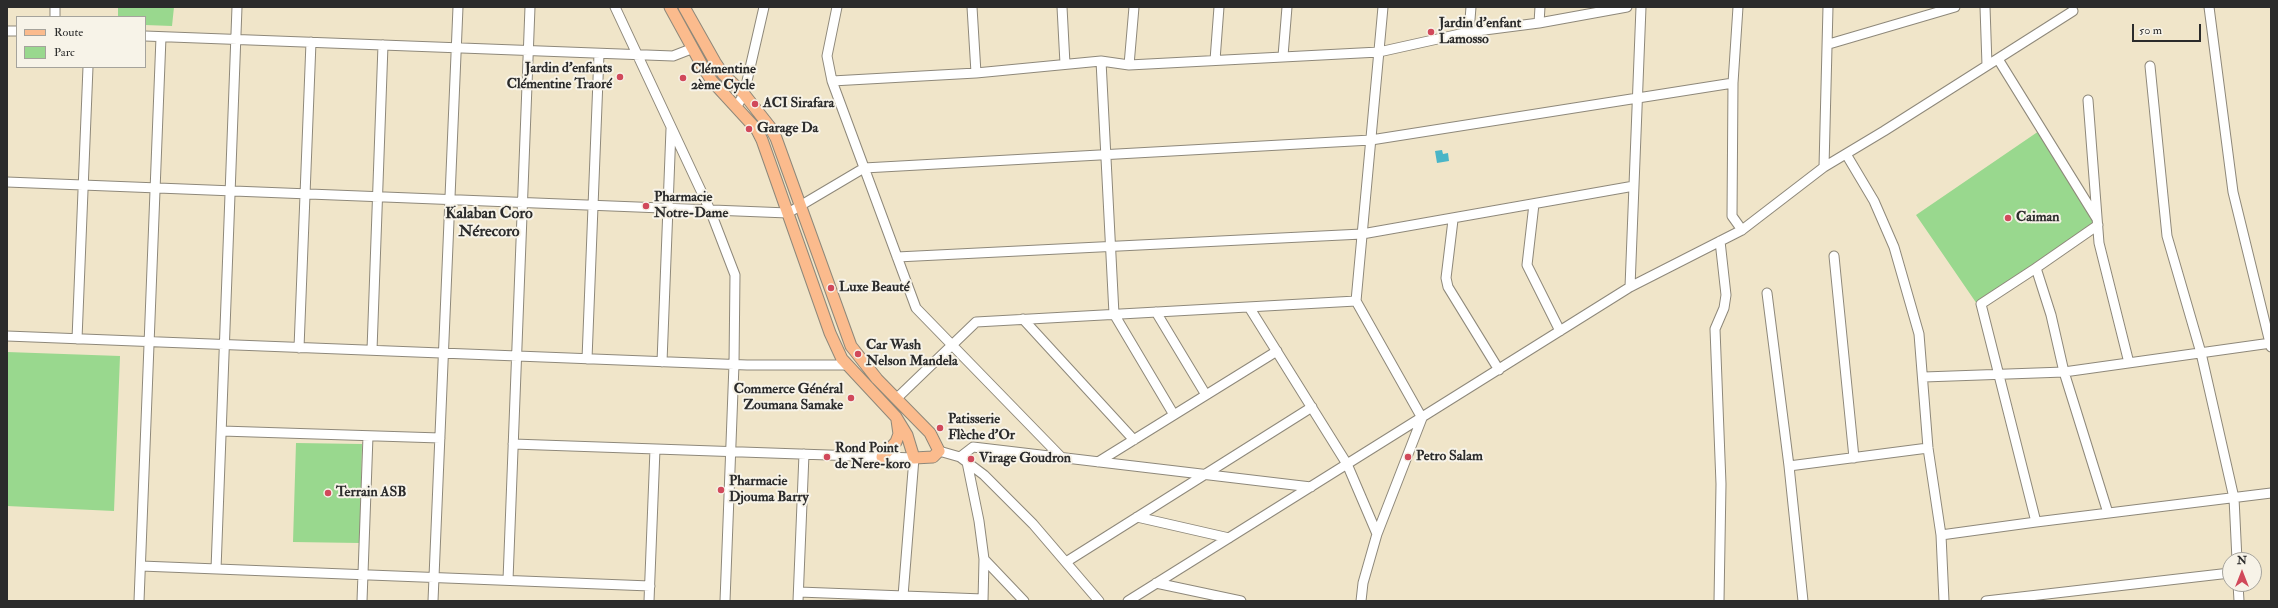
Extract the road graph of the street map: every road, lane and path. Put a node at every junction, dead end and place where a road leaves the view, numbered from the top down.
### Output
1 (237, 7) edge
2 (458, 7) edge
3 (530, 7) edge
4 (615, 7) edge
5 (670, 7) edge
6 (684, 7) edge
7 (764, 7) edge
8 (837, 7) edge
9 (972, 7) edge
10 (1062, 7) edge
11 (1134, 7) edge
12 (1219, 7) edge
13 (1287, 7) edge
14 (1383, 7) edge
15 (1471, 7) edge
16 (1540, 7) edge
17 (1628, 7) edge
18 (1641, 7) edge
19 (1738, 7) edge
20 (1828, 7) edge
21 (1955, 7) edge
22 (1985, 7) edge
23 (2209, 7) edge
24 (2075, 8) edge
25 (1538, 23) junction
26 (1469, 32) junction
27 (146, 36) edge
28 (161, 37) junction
29 (237, 40) junction
30 (311, 42) junction
31 (1829, 44) junction
32 (383, 45) junction
33 (456, 48) junction
34 (691, 49) junction
35 (529, 51) junction
36 (1379, 52) junction
37 (599, 54) junction
38 (637, 55) junction
39 (1283, 56) junction
40 (1998, 59) junction
41 (1215, 60) junction
42 (1100, 61) junction
43 (1065, 64) junction
44 (1129, 64) junction
45 (1987, 66) junction
46 (2150, 66) dead end
47 (88, 68) edge
48 (976, 73) junction
49 (832, 81) junction
50 (1733, 83) junction
51 (744, 94) junction
52 (1637, 97) junction
53 (2088, 100) dead end
54 (737, 106) junction
55 (671, 126) junction
56 (1371, 140) junction
57 (1846, 154) junction
58 (1105, 156) junction
59 (1824, 167) junction
60 (864, 168) junction
61 (7, 182) edge
62 (83, 185) junction
63 (1634, 186) junction
64 (156, 188) junction
65 (231, 191) junction
66 (305, 194) junction
67 (378, 197) junction
68 (450, 200) junction
69 (523, 203) junction
70 (1534, 204) junction
71 (593, 205) junction
72 (801, 205) junction
73 (668, 208) junction
74 (710, 210) junction
75 (788, 213) junction
76 (1453, 220) junction
77 (2098, 223) junction
78 (1742, 230) junction
79 (1362, 234) junction
80 (1720, 241) junction
81 (1111, 246) junction
82 (1834, 256) dead end
83 (897, 257) junction
84 (2036, 268) junction
85 (1630, 287) junction
86 (1768, 292) dead end
87 (1356, 301) junction
88 (1249, 307) junction
89 (1156, 312) junction
90 (1114, 314) junction
91 (1023, 319) junction
92 (1560, 331) junction
93 (7, 336) edge
94 (77, 339) junction
95 (150, 342) junction
96 (225, 345) junction
97 (2271, 345) edge
98 (951, 346) junction
99 (299, 348) junction
100 (372, 350) junction
101 (1277, 351) junction
102 (444, 353) junction
103 (2201, 353) junction
104 (517, 356) junction
105 (587, 359) junction
106 (662, 362) junction
107 (2129, 363) junction
108 (734, 364) junction
109 (848, 365) junction
110 (1499, 370) junction
111 (2064, 372) junction
112 (1998, 375) junction
113 (1924, 377) junction
114 (1206, 395) junction
115 (896, 399) junction
116 (1312, 407) junction
117 (1174, 415) junction
118 (896, 417) junction
119 (1422, 418) junction
120 (222, 431) junction
121 (368, 436) junction
122 (440, 438) junction
123 (1134, 440) junction
124 (513, 444) junction
125 (1928, 448) junction
126 (655, 449) junction
127 (939, 451) junction
128 (730, 452) junction
129 (804, 454) junction
130 (882, 457) junction
131 (914, 458) junction
132 (1062, 458) junction
133 (1854, 458) junction
134 (963, 460) junction
135 (1098, 462) junction
136 (1347, 464) junction
137 (1789, 466) junction
138 (1207, 475) junction
139 (1311, 487) junction
140 (2271, 493) edge
141 (2234, 498) junction
142 (2108, 513) junction
143 (1137, 517) junction
144 (2036, 522) junction
145 (1377, 534) junction
146 (1941, 536) junction
147 (1228, 538) junction
148 (2237, 552) edge
149 (984, 559) junction
150 (1066, 562) junction
151 (141, 566) junction
152 (216, 569) junction
153 (363, 575) junction
154 (2222, 575) edge
155 (434, 578) junction
156 (508, 580) junction
157 (1156, 584) junction
158 (650, 586) junction
159 (799, 596) edge
160 (903, 596) junction
161 (983, 600) edge
162 (139, 601) edge
163 (362, 601) edge
164 (433, 601) edge
165 (649, 601) edge
166 (725, 601) edge
167 (1024, 601) edge
168 (1099, 601) edge
169 (1128, 601) edge
170 (1241, 601) edge
171 (1361, 601) edge
172 (1719, 601) edge
173 (1803, 601) edge
174 (1944, 601) edge
175 (1986, 601) edge

1 - 29 street
2 - 33 street
3 - 35 street
4 - 38 street
5 - 34 main road
6 - 51 main road
7 - 51 street
8 - 49 street
9 - 48 street
10 - 43 street
11 - 44 street
12 - 41 street
13 - 39 street
14 - 36 street
15 - 26 street
16 - 25 street
17 - 25 street
18 - 52 street
19 - 50 street
20 - 31 street
21 - 31 street
22 - 45 street
23 - 97 street
24 - 40 street
25 - 26 street
26 - 36 street
27 - 28 street
28 - 29 street
28 - 64 street
29 - 30 street
29 - 65 street
30 - 32 street
30 - 66 street
31 - 59 street
32 - 33 street
32 - 67 street
33 - 35 street
33 - 68 street
34 - 38 street
34 - 54 main road
35 - 37 street
35 - 69 street
36 - 39 street
36 - 56 street
37 - 38 street
37 - 71 street
38 - 55 street
39 - 41 street
40 - 45 street
40 - 77 street
41 - 44 street
42 - 43 street
42 - 44 street
42 - 58 street
43 - 48 street
45 - 57 street
46 - 103 street
47 - 62 street
48 - 49 street
49 - 60 street
50 - 52 street
50 - 78 street
51 - 54 street
51 - 72 main road
52 - 56 street
52 - 63 street
53 - 77 street
54 - 75 main road
55 - 73 street
55 - 74 street
56 - 58 street
56 - 79 street
57 - 59 street
57 - 113 street
58 - 60 street
58 - 81 street
59 - 78 street
60 - 72 street
60 - 83 street
61 - 62 street
62 - 64 street
62 - 94 street
63 - 70 street
63 - 85 street
64 - 65 street
64 - 95 street
65 - 66 street
65 - 96 street
66 - 67 street
66 - 99 street
67 - 68 street
67 - 100 street
68 - 69 street
68 - 102 street
69 - 71 street
69 - 104 street
70 - 76 street
70 - 92 street
71 - 73 street
71 - 105 street
72 - 75 street
72 - 115 main road
73 - 74 street
73 - 106 street
74 - 75 street
74 - 108 street
75 - 109 main road
76 - 79 street
76 - 110 street
77 - 84 street
77 - 107 street
78 - 80 street
79 - 81 street
79 - 87 street
80 - 85 street
80 - 172 street
81 - 83 street
81 - 90 street
82 - 133 street
83 - 98 street
84 - 111 street
84 - 112 street
85 - 92 street
86 - 137 street
87 - 88 street
87 - 119 street
88 - 89 street
88 - 101 street
89 - 90 street
89 - 114 street
90 - 91 street
90 - 117 street
91 - 98 street
91 - 123 street
92 - 110 street
93 - 94 street
94 - 95 street
95 - 96 street
95 - 151 street
96 - 99 street
96 - 120 street
97 - 103 street
98 - 115 street
98 - 132 street
99 - 100 street
100 - 102 street
101 - 114 street
101 - 116 street
102 - 104 street
102 - 122 street
103 - 107 street
103 - 141 street
104 - 105 street
104 - 124 street
105 - 106 street
106 - 108 street
107 - 111 street
108 - 109 street
108 - 128 street
109 - 118 main road
110 - 119 street
111 - 112 street
111 - 142 street
112 - 113 street
112 - 144 street
113 - 125 street
114 - 117 street
115 - 127 main road
116 - 136 street
116 - 138 street
117 - 123 street
118 - 130 main road
118 - 131 main road
119 - 136 street
119 - 145 street
120 - 121 street
120 - 152 street
121 - 122 street
121 - 153 street
122 - 155 street
123 - 135 street
124 - 126 street
124 - 156 street
125 - 133 street
125 - 146 street
126 - 128 street
126 - 158 street
127 - 131 main road
127 - 134 street
128 - 129 street
128 - 166 street
129 - 130 street
129 - 159 street
130 - 131 street
131 - 160 street
132 - 134 street
132 - 135 street
133 - 137 street
134 - 149 street
134 - 150 street
135 - 138 street
136 - 139 street
136 - 145 street
137 - 173 street
138 - 139 street
138 - 143 street
139 - 147 street
140 - 141 street
141 - 142 street
141 - 148 street
142 - 144 street
143 - 147 street
143 - 150 street
144 - 146 street
145 - 171 street
146 - 174 street
147 - 157 street
149 - 161 street
149 - 167 street
150 - 168 street
151 - 152 street
151 - 162 street
152 - 153 street
153 - 155 street
153 - 163 street
154 - 175 street
155 - 156 street
155 - 164 street
156 - 158 street
157 - 169 street
157 - 170 street
158 - 165 street
159 - 160 street
160 - 161 street

